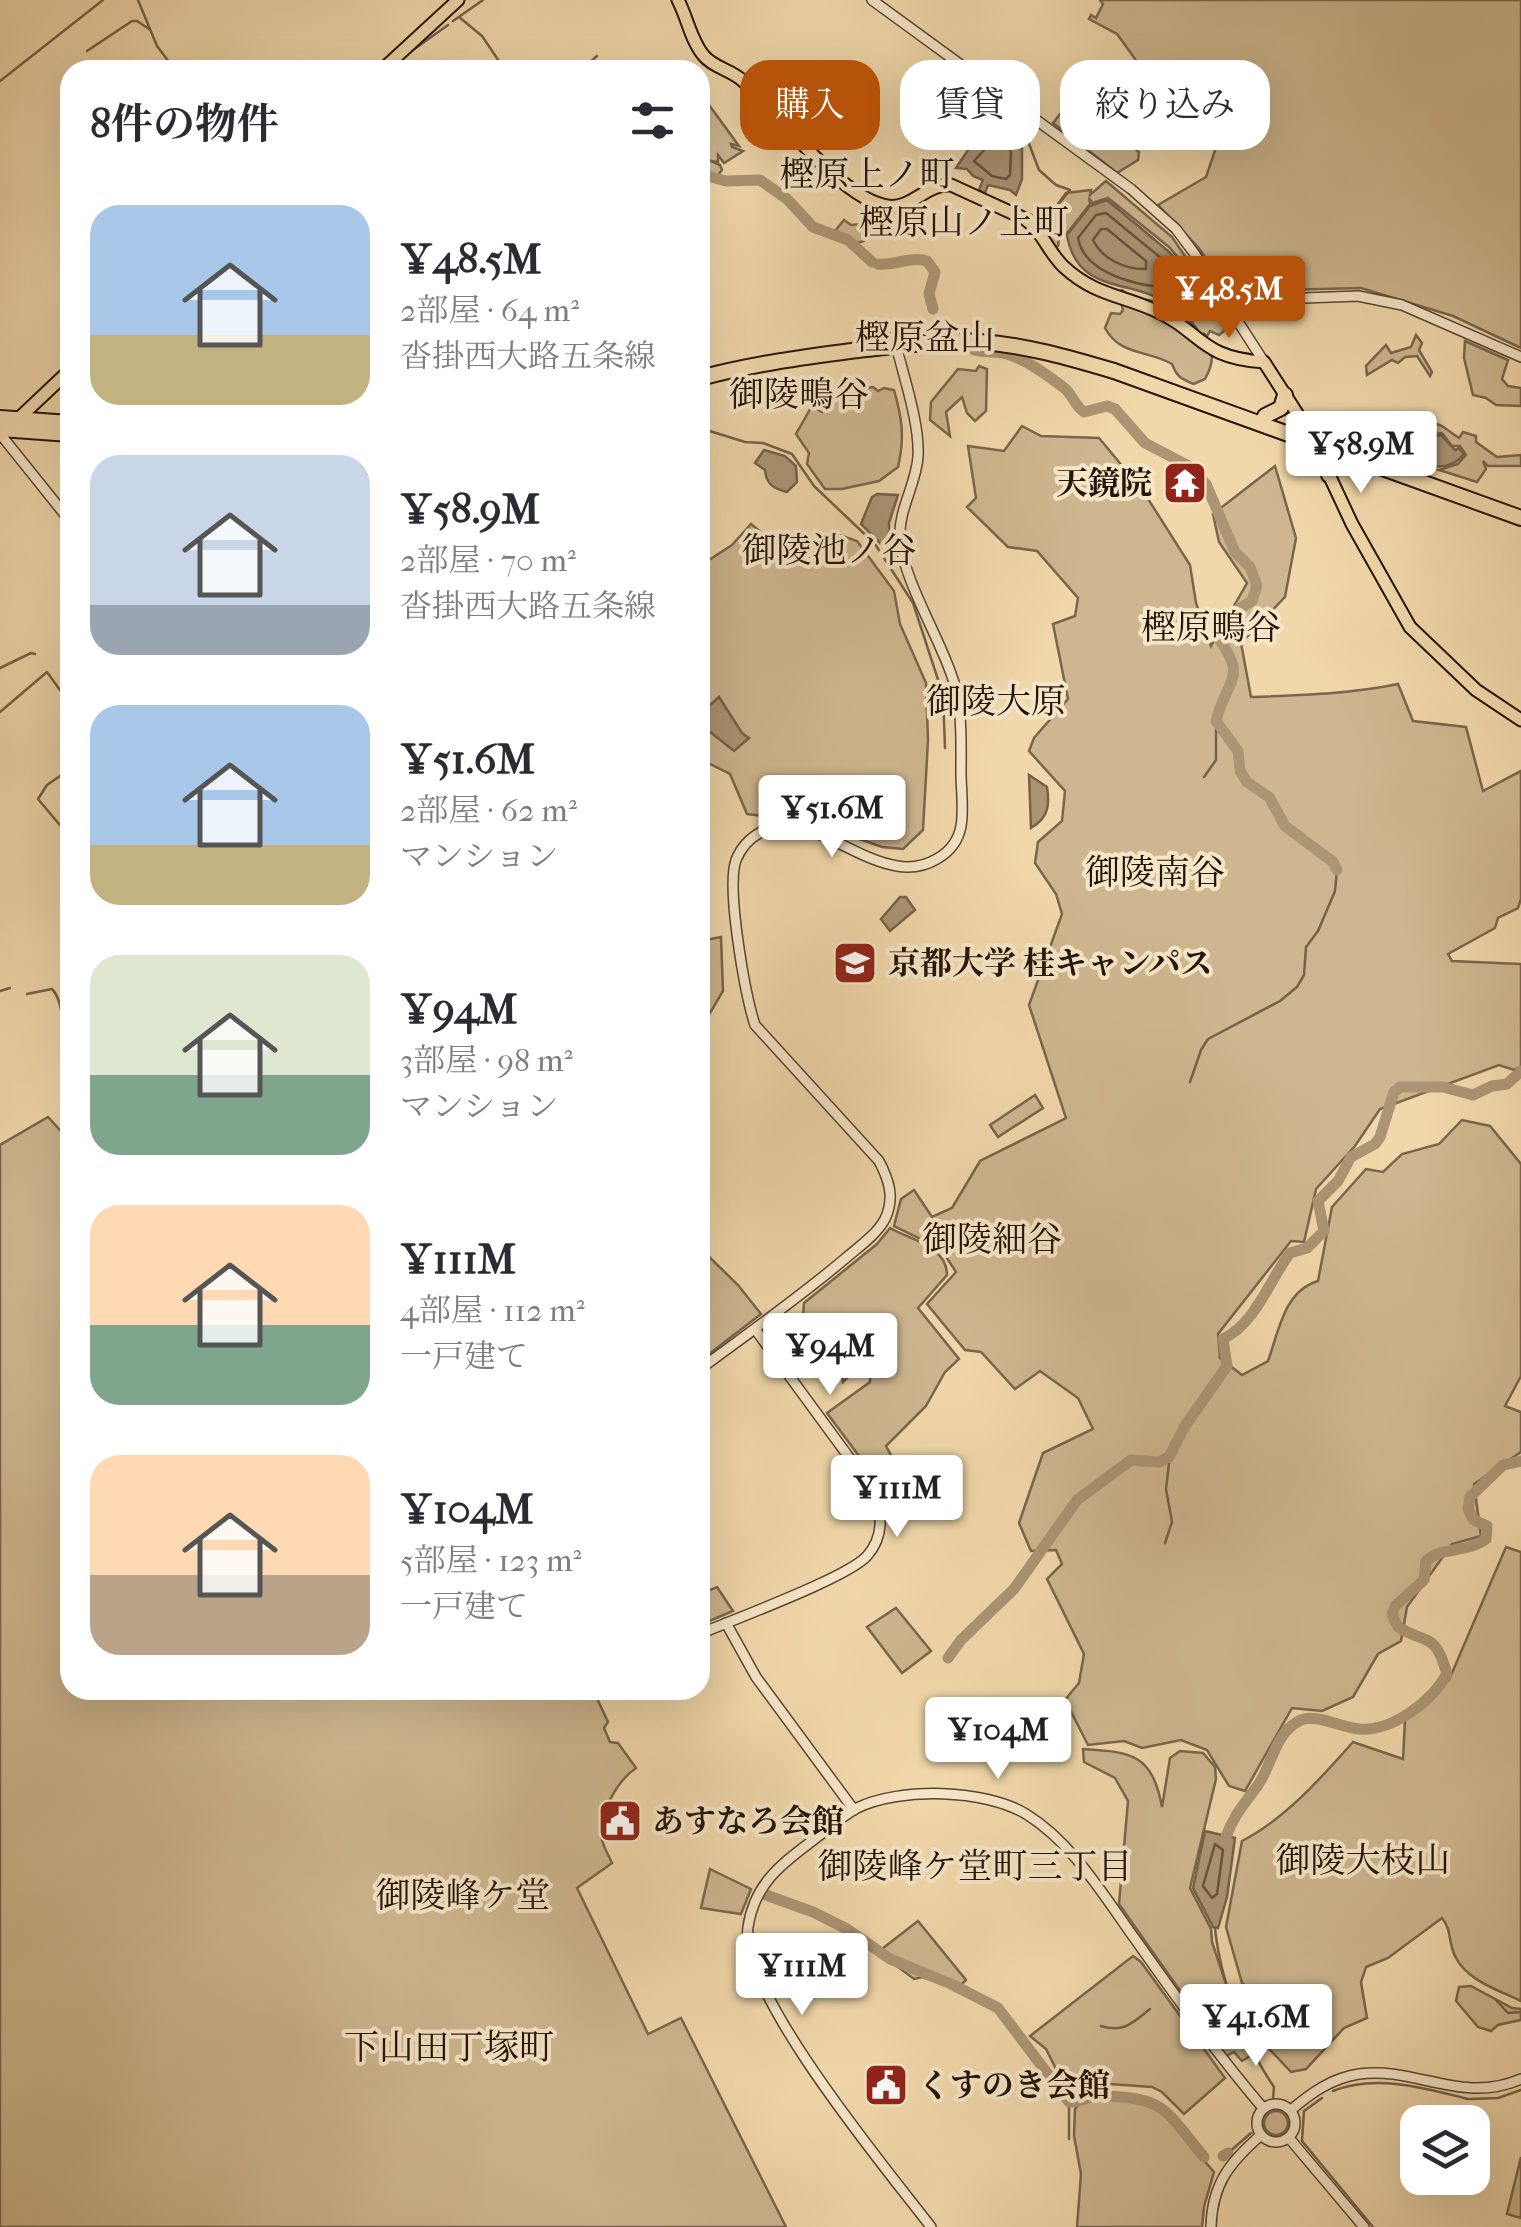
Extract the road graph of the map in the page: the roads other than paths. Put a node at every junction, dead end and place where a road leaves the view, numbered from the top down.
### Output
1 (458, 0) edge
2 (678, 0) edge
3 (872, 0) edge
4 (393, 60) edge
5 (709, 60) edge
6 (710, 61) edge
7 (1226, 301) junction
8 (895, 342) junction
9 (1521, 357) edge
10 (1264, 362) junction
11 (710, 372) edge
12 (60, 379) edge
13 (1286, 394) junction
14 (1265, 416) junction
15 (60, 424) edge
16 (4, 428) edge
17 (60, 433) edge
18 (1312, 438) junction
19 (1348, 455) junction
20 (1329, 475) junction
21 (60, 507) edge
22 (1521, 510) edge
23 (1521, 518) edge
24 (1521, 720) edge
25 (755, 1329) junction
26 (710, 1362) edge
27 (726, 1623) junction
28 (710, 1630) edge
29 (854, 1810) junction
30 (1521, 2079) edge
31 (1264, 2108) junction
32 (1291, 2110) junction
33 (1261, 2135) junction
34 (1288, 2138) junction
35 (931, 2227) edge
36 (1211, 2227) edge
37 (1364, 2227) edge

1 - 4 main road
2 - 5 main road
3 - 7 street
6 - 10 main road
7 - 9 street
7 - 10 street
8 - 11 highway
8 - 14 highway
8 - 18 highway
8 - 25 street
10 - 13 main road
12 - 16 main road
13 - 14 highway
13 - 18 main road
14 - 18 highway
15 - 16 highway
16 - 17 highway
16 - 21 street
18 - 19 highway
18 - 20 main road
18 - 22 highway
19 - 20 highway
19 - 23 highway
20 - 24 main road
25 - 26 street
25 - 27 street
27 - 28 street
27 - 29 street
29 - 31 street
29 - 35 street
30 - 32 street
31 - 32 street
31 - 33 street
32 - 34 street
33 - 34 street
33 - 36 street
34 - 37 street

